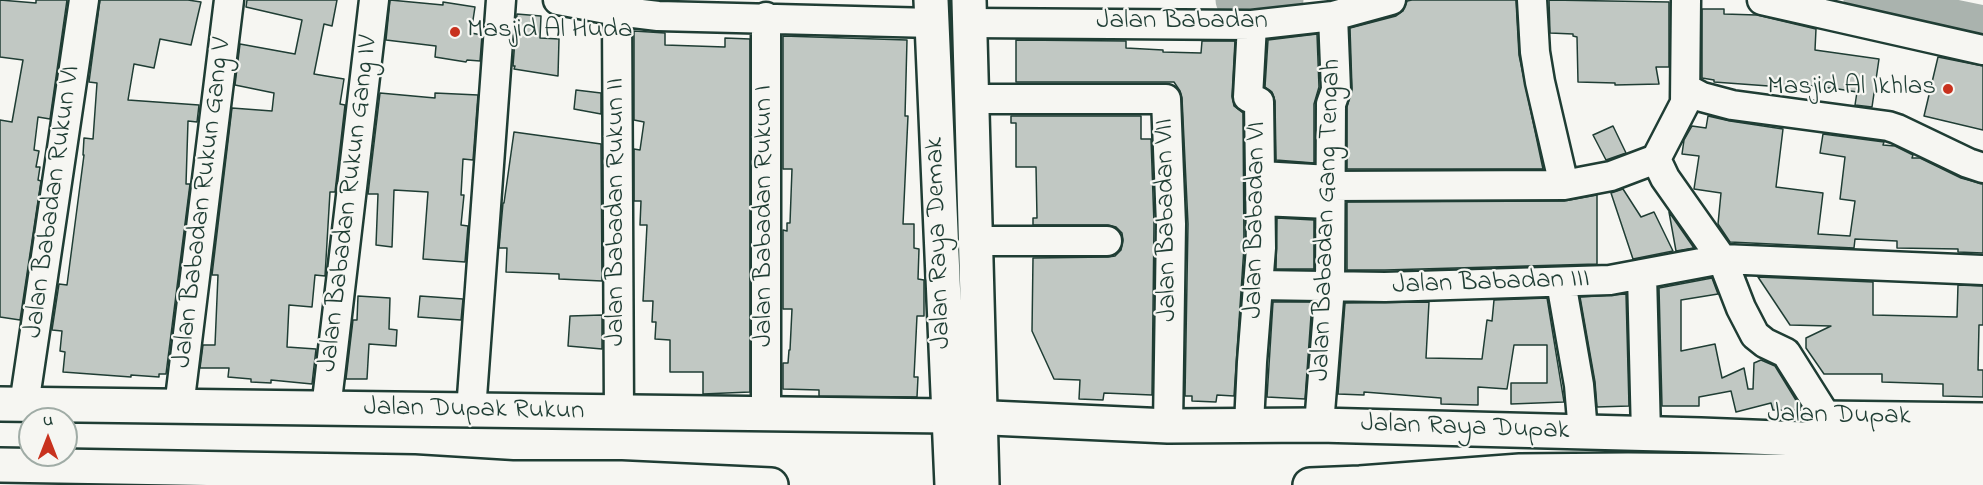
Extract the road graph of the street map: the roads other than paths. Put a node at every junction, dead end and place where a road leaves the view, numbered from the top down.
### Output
1 (84, 0) edge
2 (229, 0) edge
3 (374, 0) edge
4 (501, 0) edge
5 (558, 0) edge
6 (1391, 0) edge
7 (1532, 0) edge
8 (1686, 0) edge
9 (1762, 0) edge
10 (932, 9) edge
11 (618, 11) junction
12 (970, 12) edge
13 (1333, 16) junction
14 (766, 17) junction
15 (1252, 25) junction
16 (1983, 50) edge
17 (1687, 89) junction
18 (973, 99) junction
19 (1656, 159) junction
20 (1983, 168) edge
21 (1564, 185) junction
22 (1261, 188) junction
23 (1330, 190) junction
24 (977, 241) junction
25 (1107, 241) dead end
26 (1722, 259) junction
27 (1983, 270) edge
28 (1642, 274) junction
29 (1561, 282) junction
30 (1258, 285) junction
31 (1330, 287) junction
32 (12, 405) edge
33 (179, 407) junction
34 (326, 409) junction
35 (471, 411) junction
36 (619, 413) junction
37 (766, 415) junction
38 (947, 416) junction
39 (980, 417) junction
40 (1827, 418) junction
41 (1983, 420) edge
42 (1249, 425) junction
43 (1319, 425) junction
44 (1168, 426) junction
45 (1583, 432) junction
46 (1647, 434) junction
47 (1701, 435) junction
48 (1983, 446) edge
49 (8, 472) edge
50 (1983, 473) edge
51 (167, 476) edge
52 (312, 478) edge
53 (414, 478) edge
54 (1526, 478) edge
55 (621, 481) edge
56 (512, 482) edge
57 (685, 483) edge
58 (771, 485) edge
59 (952, 485) edge
60 (982, 485) edge
61 (1310, 485) edge

1 - 32 street, Jalan Babadan Rukun VI
2 - 33 street, Jalan Babadan Rukun Gang V
3 - 34 street, Jalan Babadan Rukun Gang IV
4 - 35 street
5 - 11 street
6 - 13 street, Jalan Babadan
7 - 21 street
8 - 17 street
9 - 16 street
10 - 14 street
10 - 38 main road, Jalan Raya Demak
11 - 14 street
11 - 36 street, Jalan Babadan Rukun II
12 - 15 street, Jalan Babadan
12 - 18 main road, Jalan Raya Demak
13 - 15 street, Jalan Babadan
13 - 23 street, Jalan Babadan Gang Tengah
14 - 37 street, Jalan Babadan Rukun I
15 - 22 street, Jalan Babadan VI
17 - 19 street
17 - 20 street
18 - 24 main road, Jalan Raya Demak
18 - 44 street, Jalan Babadan VII
19 - 21 street
19 - 26 street
21 - 23 street
22 - 23 street
22 - 30 street, Jalan Babadan VI
23 - 31 street, Jalan Babadan Gang Tengah
24 - 25 street
24 - 39 main road, Jalan Raya Demak
26 - 27 street, Jalan Babadan III
26 - 28 street, Jalan Babadan III
26 - 40 street
28 - 29 street, Jalan Babadan III
28 - 46 street
29 - 31 street, Jalan Babadan III
29 - 45 street
30 - 31 street, Jalan Babadan III
30 - 42 street, Jalan Babadan VI
31 - 43 street, Jalan Babadan Gang Tengah
32 - 33 main road, Jalan Dupak Rukun
33 - 34 main road, Jalan Dupak Rukun
34 - 35 main road, Jalan Dupak Rukun
35 - 36 main road, Jalan Dupak Rukun
36 - 37 main road, Jalan Dupak Rukun
37 - 38 main road, Jalan Dupak Rukun
38 - 39 main road, Jalan Raya Dupak
38 - 59 main road, Jalan Raya Demak
39 - 44 main road, Jalan Raya Dupak
39 - 60 main road, Jalan Raya Demak
40 - 41 main road, Jalan Dupak
40 - 47 main road, Jalan Dupak
42 - 43 main road, Jalan Raya Dupak
42 - 44 main road, Jalan Raya Dupak
43 - 45 main road, Jalan Raya Dupak
45 - 46 main road, Jalan Raya Dupak
46 - 47 main road, Jalan Raya Dupak
47 - 48 main road, Jalan Raya Dupak
49 - 51 main road
50 - 54 main road, Jalan Raya Dupak
51 - 52 main road
52 - 53 main road
53 - 56 main road
54 - 61 main road, Jalan Raya Dupak
55 - 56 main road
55 - 57 main road
57 - 58 main road

